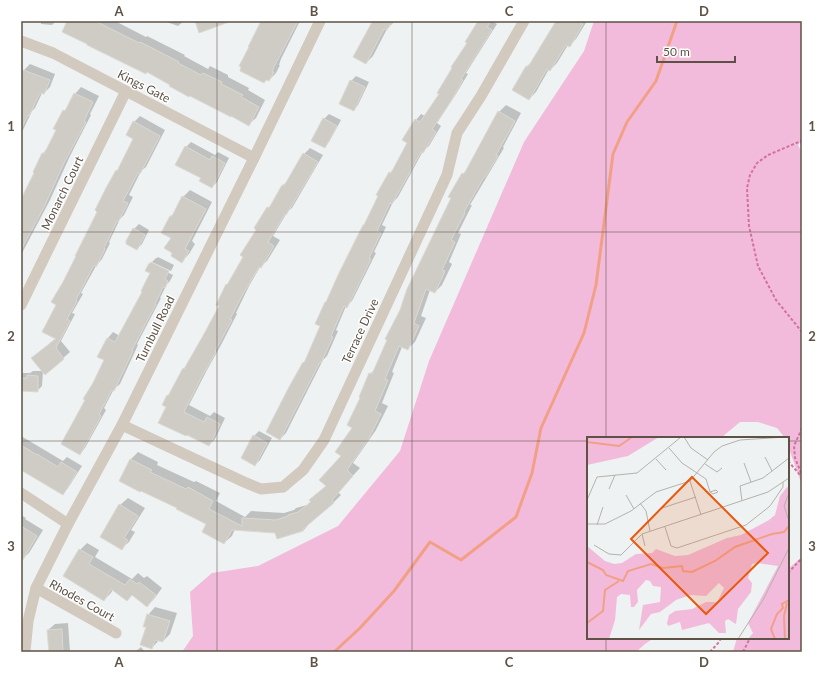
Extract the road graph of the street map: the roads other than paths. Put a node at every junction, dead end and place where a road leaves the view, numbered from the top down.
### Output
1 (320, 21) edge
2 (524, 21) edge
3 (21, 41) edge
4 (126, 92) junction
5 (254, 158) junction
6 (21, 305) edge
7 (122, 425) junction
8 (21, 493) edge
9 (68, 524) junction
10 (36, 588) junction
11 (116, 633) dead end
12 (25, 652) edge

1 - 5 street, Turnbull Road
2 - 7 street, Terrace Drive
3 - 4 street, Kings Gate
4 - 5 street, Kings Gate
4 - 6 street, Monarch Court
5 - 7 street, Turnbull Road
7 - 9 street, Turnbull Road
8 - 9 street
9 - 10 street, Turnbull Road
10 - 11 street, Rhodes Court
10 - 12 street, Turnbull Road

